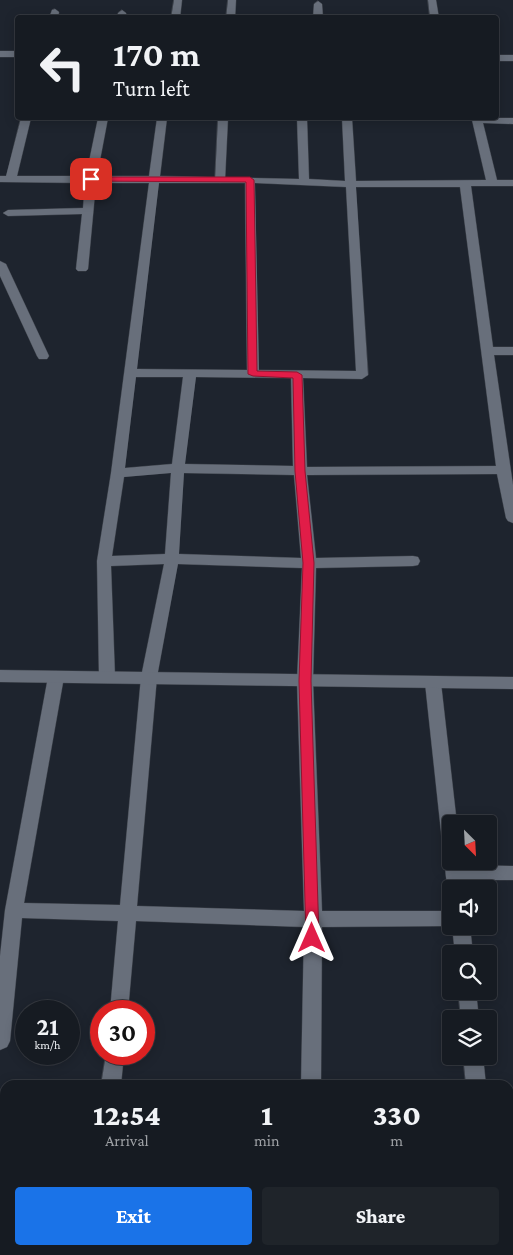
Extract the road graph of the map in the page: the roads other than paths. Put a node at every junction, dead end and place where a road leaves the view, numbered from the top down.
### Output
1 (178, 0) edge
2 (232, 0) edge
3 (432, 0) edge
4 (318, 4) dead end
5 (176, 15) edge
6 (230, 15) edge
7 (318, 15) edge
8 (434, 15) edge
9 (0, 54) edge
10 (15, 54) edge
11 (499, 58) edge
12 (513, 58) edge
13 (25, 120) edge
14 (104, 120) edge
15 (162, 120) edge
16 (223, 120) edge
17 (302, 120) edge
18 (347, 120) edge
19 (476, 120) edge
20 (494, 120) edge
21 (513, 121) edge
22 (6, 179) edge
23 (91, 179) junction
24 (154, 180) junction
25 (220, 180) junction
26 (250, 180) junction
27 (492, 182) junction
28 (304, 183) junction
29 (513, 183) edge
30 (350, 184) junction
31 (465, 184) junction
32 (88, 210) junction
33 (8, 213) dead end
34 (0, 264) edge
35 (82, 270) dead end
36 (488, 351) junction
37 (513, 351) edge
38 (42, 356) dead end
39 (130, 373) junction
40 (190, 374) junction
41 (253, 374) junction
42 (297, 375) junction
43 (178, 468) junction
44 (503, 470) junction
45 (300, 471) junction
46 (118, 473) junction
47 (513, 518) edge
48 (172, 559) junction
49 (104, 561) junction
50 (413, 561) dead end
51 (309, 563) junction
52 (0, 676) edge
53 (56, 677) junction
54 (107, 677) junction
55 (149, 677) junction
56 (305, 681) junction
57 (433, 683) junction
58 (513, 683) edge
59 (448, 815) edge
60 (513, 873) edge
61 (455, 874) edge
62 (14, 910) junction
63 (129, 914) junction
64 (313, 919) junction
65 (442, 919) edge
66 (120, 1000) edge
67 (0, 1041) edge
68 (113, 1065) edge
69 (474, 1065) edge
70 (111, 1080) edge
71 (311, 1080) edge
72 (475, 1080) edge

1 - 5 street
2 - 6 street
3 - 8 street
4 - 7 street
9 - 10 street
11 - 12 street
13 - 22 street
14 - 23 street
15 - 24 street
16 - 25 street
17 - 28 street
18 - 30 street
19 - 27 street
20 - 21 street
22 - 23 street
23 - 24 street
23 - 32 street
24 - 25 street
24 - 39 street
25 - 26 street
26 - 28 street
26 - 41 street
27 - 29 street
27 - 31 street
28 - 30 street
30 - 31 street
30 - 42 street
31 - 36 street
32 - 33 street
32 - 35 street
34 - 38 street
36 - 37 street
36 - 44 street
39 - 40 street
39 - 46 street
40 - 41 street
40 - 43 street
41 - 42 street
42 - 45 street
43 - 45 street
43 - 46 street
43 - 48 street
44 - 45 street
44 - 47 street
45 - 51 street
46 - 49 street
48 - 49 street
48 - 51 street
48 - 55 street
49 - 54 street
50 - 51 street
51 - 56 street
52 - 53 street
53 - 54 street
53 - 62 street
54 - 55 street
55 - 56 street
55 - 63 street
56 - 57 street
56 - 64 street
57 - 58 street
57 - 59 street
60 - 61 street
62 - 63 street
62 - 67 street
63 - 64 street
63 - 66 street
64 - 65 street
64 - 71 street
68 - 70 street
69 - 72 street

